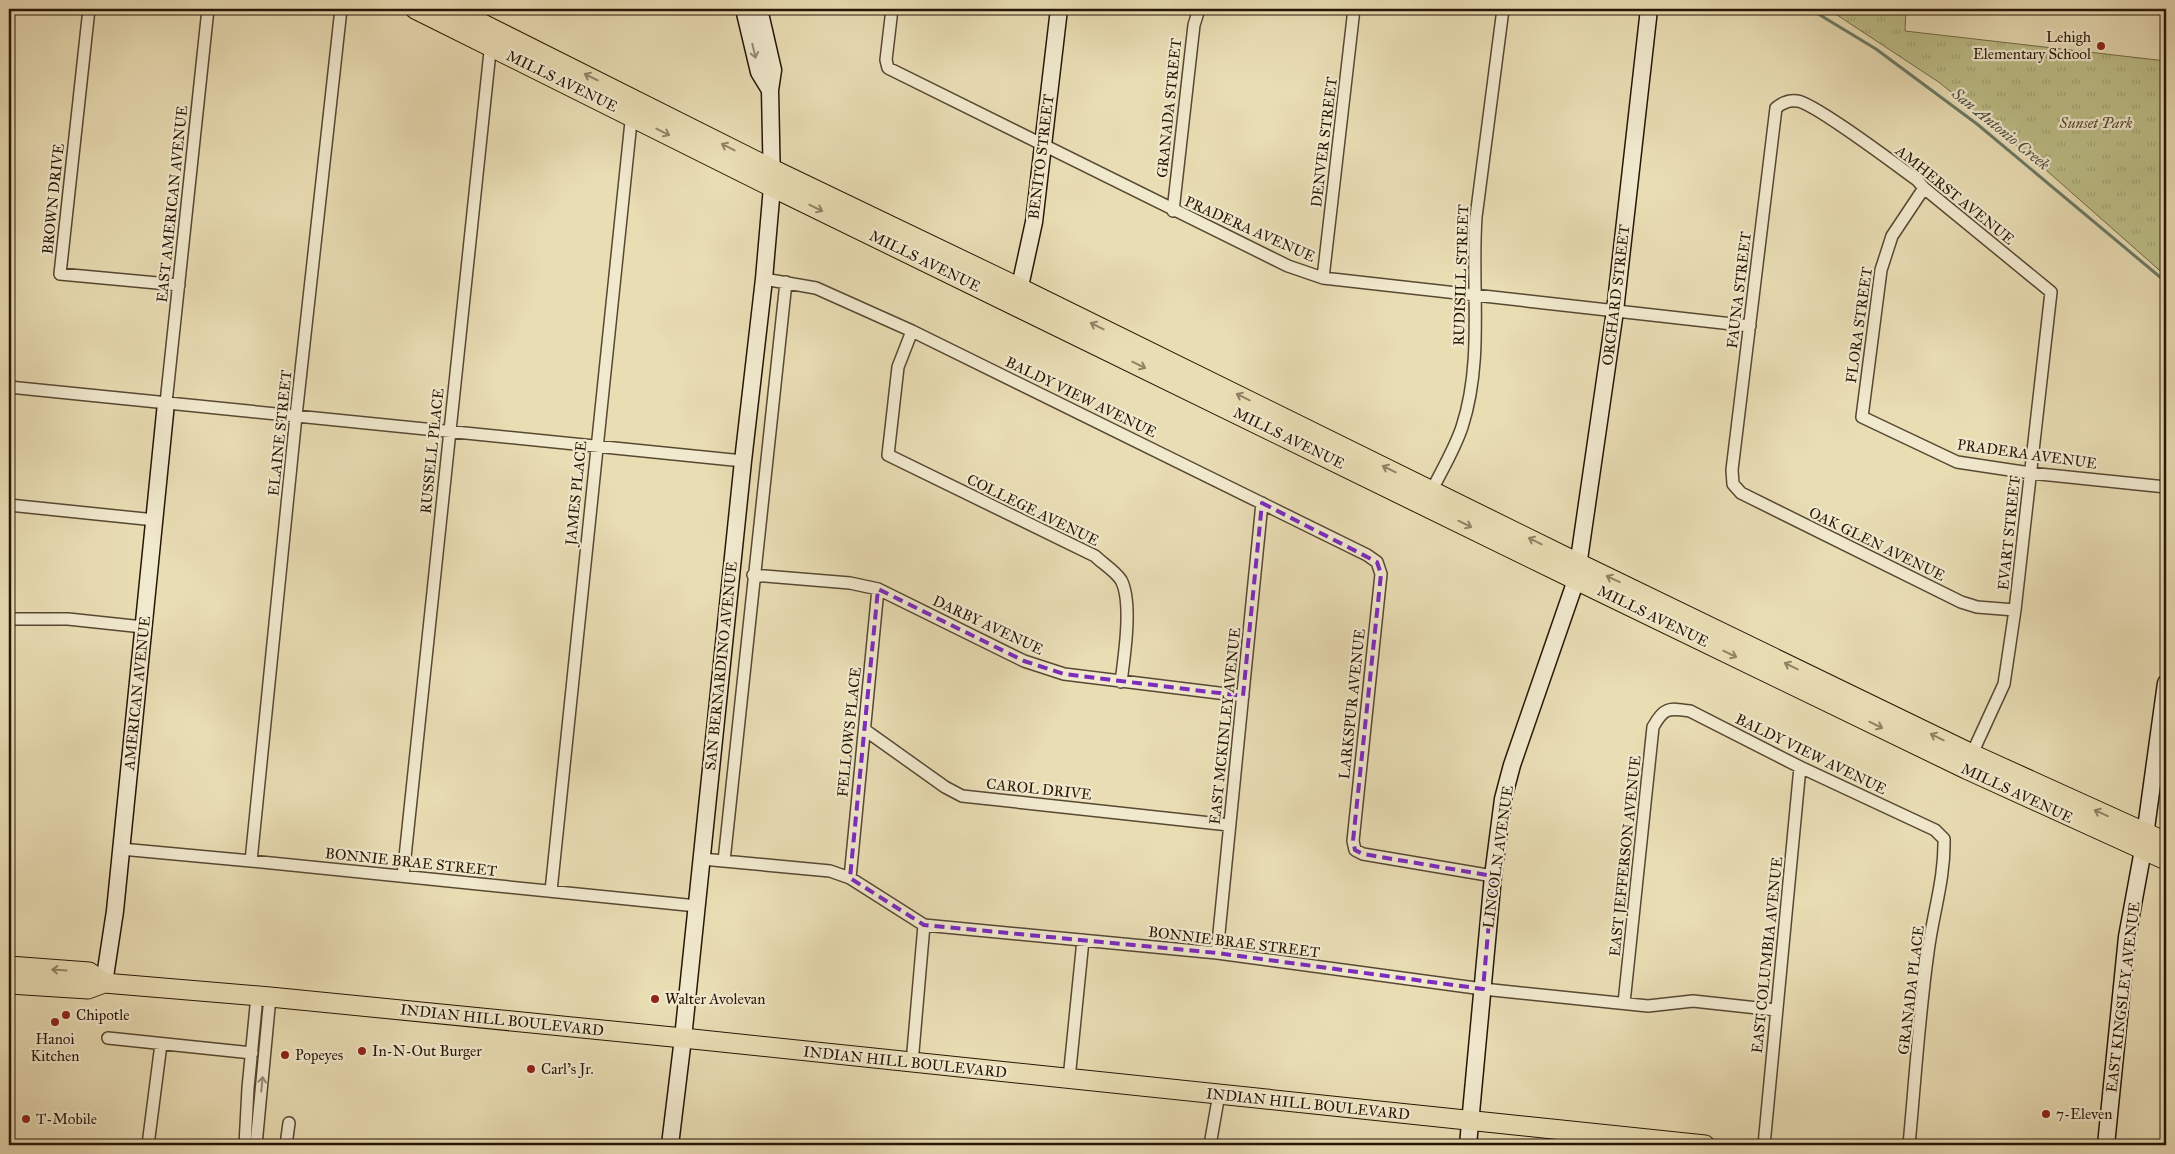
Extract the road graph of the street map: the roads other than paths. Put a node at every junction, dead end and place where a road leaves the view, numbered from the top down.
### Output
1 (89, 9) edge
2 (208, 9) edge
3 (341, 9) edge
4 (415, 9) edge
5 (744, 9) edge
6 (759, 9) edge
7 (892, 9) edge
8 (1059, 9) edge
9 (1199, 9) edge
10 (1354, 9) edge
11 (1503, 9) edge
12 (1649, 9) edge
13 (462, 16) edge
14 (493, 38) junction
15 (770, 90) junction
16 (1783, 102) joint
17 (633, 107) junction
18 (1042, 146) junction
19 (772, 178) junction
20 (1924, 188) junction
21 (1173, 210) junction
22 (1323, 278) junction
23 (764, 279) junction
24 (786, 282) junction
25 (179, 285) junction
26 (2051, 292) joint
27 (1475, 295) junction
28 (1018, 297) junction
29 (1615, 311) junction
30 (1750, 326) junction
31 (912, 331) junction
32 (9, 387) edge
33 (166, 403) junction
34 (296, 416) junction
35 (1862, 417) joint
36 (449, 432) junction
37 (596, 446) junction
38 (742, 460) junction
39 (2030, 473) junction
40 (1733, 484) joint
41 (2166, 487) edge
42 (1428, 497) junction
43 (1262, 503) junction
44 (9, 505) edge
45 (155, 520) junction
46 (1377, 562) joint
47 (1577, 571) junction
48 (754, 575) junction
49 (878, 589) junction
50 (2015, 610) junction
51 (9, 619) edge
52 (143, 627) junction
53 (1121, 682) junction
54 (2166, 682) edge
55 (1243, 696) junction
56 (1660, 714) joint
57 (865, 730) junction
58 (1969, 761) junction
59 (1800, 767) junction
60 (1229, 825) junction
61 (1944, 839) joint
62 (2144, 841) junction
63 (2166, 842) edge
64 (121, 849) junction
65 (702, 859) junction
66 (2166, 860) edge
67 (251, 861) junction
68 (724, 861) junction
69 (403, 876) junction
70 (1493, 876) junction
71 (850, 878) junction
72 (550, 891) junction
73 (697, 906) junction
74 (924, 925) junction
75 (1083, 940) junction
76 (1217, 953) junction
77 (9, 966) edge
78 (104, 983) junction
79 (9, 984) edge
80 (1483, 989) junction
81 (263, 997) junction
82 (1624, 1003) junction
83 (1776, 1010) junction
84 (108, 1038) dead end
85 (683, 1038) junction
86 (161, 1044) junction
87 (252, 1053) junction
88 (912, 1063) junction
89 (1069, 1079) junction
90 (1219, 1094) junction
91 (1471, 1121) junction
92 (289, 1122) dead end
93 (148, 1145) edge
94 (246, 1145) edge
95 (256, 1145) edge
96 (286, 1145) edge
97 (670, 1145) edge
98 (1210, 1145) edge
99 (1468, 1145) edge
100 (1705, 1145) edge
101 (1764, 1145) edge
102 (1909, 1145) edge
103 (2106, 1145) edge

1 - 25 street, BROWN DRIVE
2 - 25 street, EAST AMERICAN AVENUE
3 - 34 street, ELAINE STREET
4 - 13 main road, MILLS AVENUE
5 -> 15 street
6 - 15 street, SAN BERNARDINO AVENUE
7 - 18 street, PRADERA AVENUE
8 - 18 street, BENITO STREET
9 - 21 street, GRANADA STREET
10 - 22 street, DENVER STREET
11 - 27 street, RUDISILL STREET
12 - 29 street, ORCHARD STREET
13 - 14 main road, MILLS AVENUE
14 - 17 main road, MILLS AVENUE
14 - 36 street, RUSSELL PLACE
15 - 19 street, SAN BERNARDINO AVENUE
16 - 20 street, AMHERST AVENUE
16 - 30 street, FAUNA STREET
17 - 19 main road, MILLS AVENUE
17 - 37 street, JAMES PLACE
18 - 21 street, PRADERA AVENUE
18 - 28 street, BENITO STREET
19 - 23 street, SAN BERNARDINO AVENUE
19 - 28 main road, MILLS AVENUE
20 - 26 street, AMHERST AVENUE
20 - 35 street, FLORA STREET
21 - 22 street, PRADERA AVENUE
22 - 27 street, PRADERA AVENUE
23 - 24 street, BALDY VIEW AVENUE
23 - 38 street, SAN BERNARDINO AVENUE
24 - 31 street, BALDY VIEW AVENUE
24 - 48 street
25 - 33 street, EAST AMERICAN AVENUE
26 - 39 street, EVART STREET
27 - 29 street, PRADERA AVENUE
27 - 42 street, RUDISILL STREET
28 - 42 main road, MILLS AVENUE
29 - 30 street, PRADERA AVENUE
29 - 47 street, ORCHARD STREET
30 - 40 street, FAUNA STREET
31 - 43 street, BALDY VIEW AVENUE
31 - 53 street, COLLEGE AVENUE
32 - 33 street
33 - 34 street
33 - 45 street, AMERICAN AVENUE
34 - 36 street
34 - 67 street, ELAINE STREET
35 - 39 street, PRADERA AVENUE
36 - 37 street
36 - 69 street, RUSSELL PLACE
37 - 38 street
37 - 72 street, JAMES PLACE
38 - 65 street, SAN BERNARDINO AVENUE
39 - 41 street, PRADERA AVENUE
39 - 50 street, EVART STREET
40 - 50 street, OAK GLEN AVENUE
42 - 47 main road, MILLS AVENUE
43 - 46 street, BALDY VIEW AVENUE
43 - 55 street, EAST MCKINLEY AVENUE
44 - 45 street
45 - 52 street, AMERICAN AVENUE
46 - 70 street, LARKSPUR AVENUE
47 - 58 main road, MILLS AVENUE
47 - 70 street, LINCOLN AVENUE
48 - 49 street, DARBY AVENUE
48 - 68 street
49 - 53 street, DARBY AVENUE
49 - 57 street, FELLOWS PLACE
50 - 58 street, EVART STREET
51 - 52 street
52 - 64 street, AMERICAN AVENUE
53 - 55 street, DARBY AVENUE
54 - 62 street, EAST KINGSLEY AVENUE
55 - 60 street, EAST MCKINLEY AVENUE
56 - 59 street, BALDY VIEW AVENUE
56 - 82 street, EAST JEFFERSON AVENUE
57 - 60 street, CAROL DRIVE
57 - 71 street, FELLOWS PLACE
58 - 62 main road, MILLS AVENUE
59 - 61 street, BALDY VIEW AVENUE
59 - 83 street, EAST COLUMBIA AVENUE
60 - 76 street, EAST MCKINLEY AVENUE
61 - 102 street, GRANADA PLACE
62 - 63 main road, MILLS AVENUE
62 - 66 main road, MILLS AVENUE
62 - 103 street, EAST KINGSLEY AVENUE
64 - 67 street, BONNIE BRAE STREET
64 - 78 street, AMERICAN AVENUE
65 - 68 street, BONNIE BRAE STREET
65 - 73 street, SAN BERNARDINO AVENUE
67 - 69 street, BONNIE BRAE STREET
68 - 71 street, BONNIE BRAE STREET
69 - 72 street, BONNIE BRAE STREET
70 - 80 street, LINCOLN AVENUE
71 - 74 street, BONNIE BRAE STREET
72 - 73 street, BONNIE BRAE STREET
73 - 85 street, SAN BERNARDINO AVENUE
74 - 75 street, BONNIE BRAE STREET
74 - 88 street
75 - 76 street, BONNIE BRAE STREET
75 - 89 street
76 - 80 street, BONNIE BRAE STREET
78 -> 77 main road
78 - 79 main road
78 - 81 main road, INDIAN HILL BOULEVARD
80 - 82 street, BONNIE BRAE STREET
80 - 91 street, LINCOLN AVENUE
81 - 85 main road, INDIAN HILL BOULEVARD
81 - 87 street
95 -> 81 street
82 - 83 street, BONNIE BRAE STREET
83 - 101 street, EAST COLUMBIA AVENUE
84 - 86 street
85 - 88 main road, INDIAN HILL BOULEVARD
85 - 97 street, SAN BERNARDINO AVENUE
86 - 87 street
86 - 93 street
87 - 94 street
88 - 89 main road, INDIAN HILL BOULEVARD
89 - 90 main road, INDIAN HILL BOULEVARD
90 - 91 main road, INDIAN HILL BOULEVARD
90 - 98 street
91 - 99 street, LINCOLN AVENUE
91 - 100 main road, INDIAN HILL BOULEVARD
92 - 96 street

